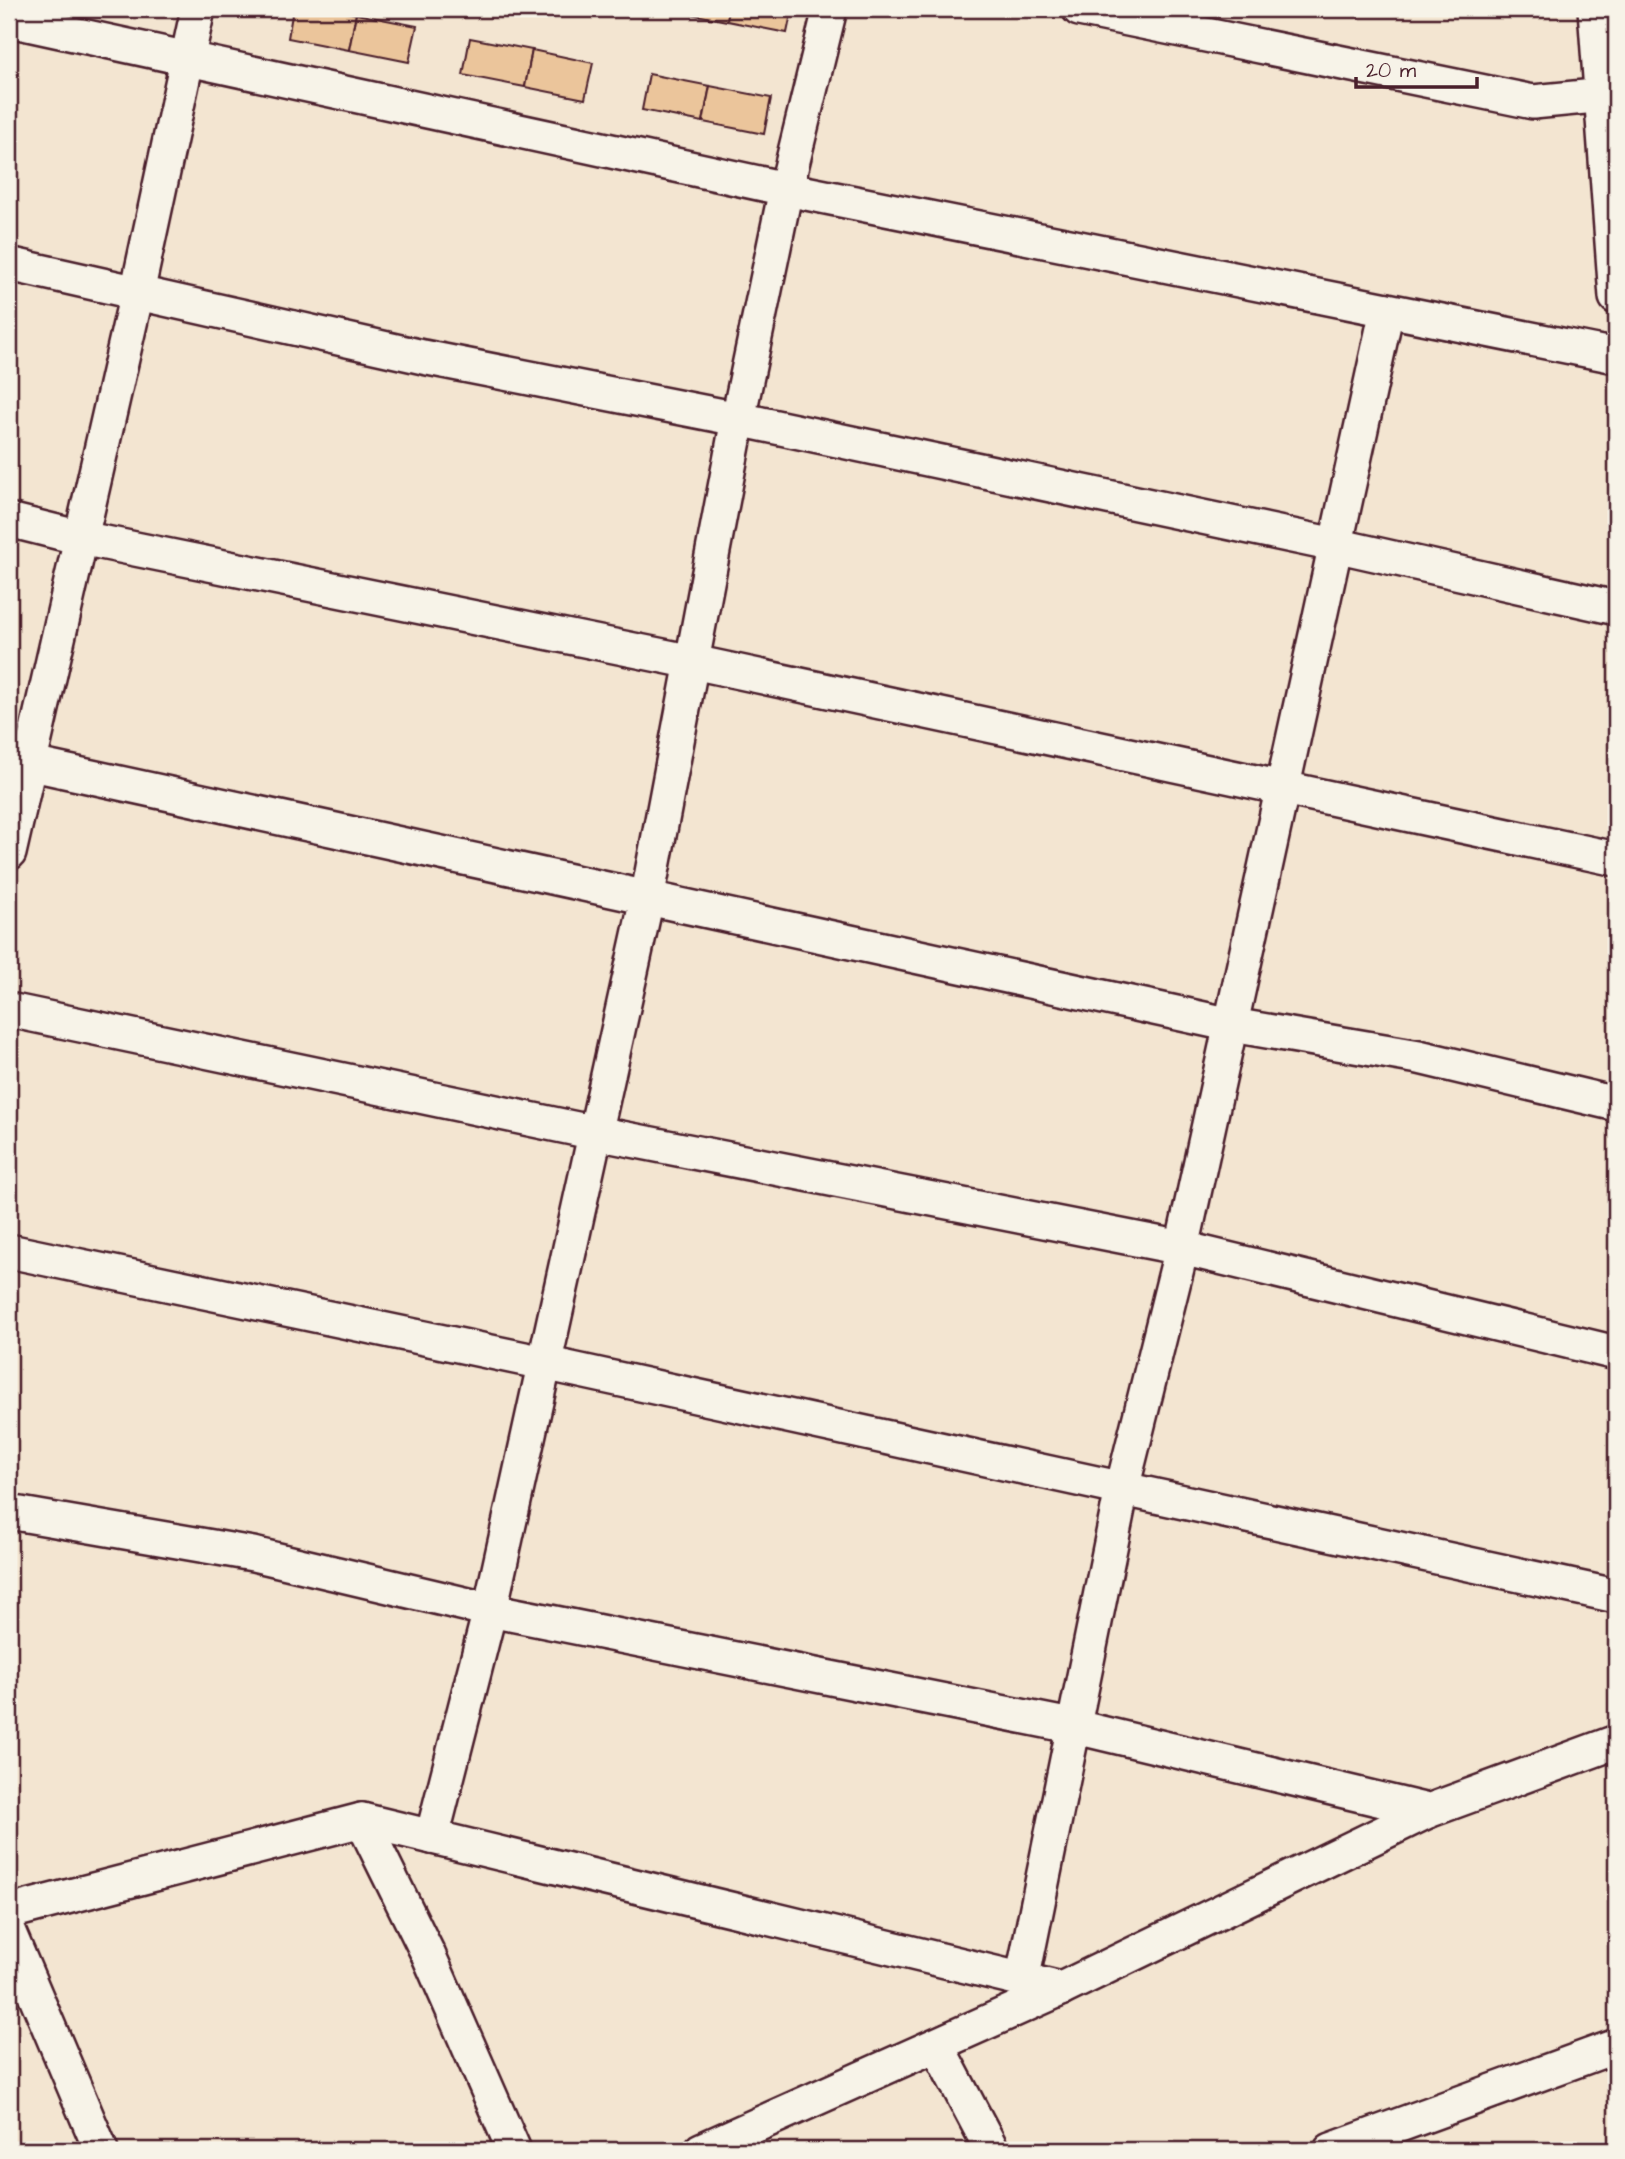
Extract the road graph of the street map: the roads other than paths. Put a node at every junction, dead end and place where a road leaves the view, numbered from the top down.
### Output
1 (198, 9) edge
2 (830, 9) edge
3 (1079, 9) edge
4 (1595, 9) edge
5 (9, 20) edge
6 (188, 60) junction
7 (1608, 94) edge
8 (786, 189) junction
9 (9, 264) edge
10 (137, 293) junction
11 (1616, 297) edge
12 (1387, 310) junction
13 (1616, 356) edge
14 (738, 419) junction
15 (9, 520) edge
16 (81, 538) junction
17 (1335, 545) junction
18 (1616, 608) edge
19 (692, 662) junction
20 (19, 761) edge
21 (1282, 787) junction
22 (9, 852) edge
23 (1616, 859) edge
24 (647, 899) junction
25 (9, 1010) edge
26 (1232, 1025) junction
27 (1616, 1104) edge
28 (596, 1133) junction
29 (1182, 1248) junction
30 (9, 1251) edge
31 (1616, 1353) edge
32 (544, 1363) junction
33 (1122, 1489) junction
34 (9, 1512) edge
35 (1616, 1596) edge
36 (490, 1610) junction
37 (1076, 1727) junction
38 (1616, 1742) edge
39 (1428, 1811) junction
40 (362, 1820) junction
41 (432, 1837) junction
42 (9, 1912) edge
43 (9, 1933) edge
44 (1022, 1980) junction
45 (1061, 1989) junction
46 (937, 2046) junction
47 (1616, 2046) edge
48 (101, 2150) edge
49 (514, 2150) edge
50 (701, 2150) edge
51 (992, 2150) edge
52 (1331, 2150) edge

1 - 6 street
2 - 8 street
3 - 7 street
4 - 7 street
5 - 6 street
6 - 8 street
6 - 10 street
7 - 11 street
8 - 12 street
8 - 14 street
9 - 10 street
10 - 14 street
10 - 16 street
12 - 13 street
12 - 17 street
14 - 17 street
14 - 19 street
15 - 16 street
16 - 19 street
16 - 20 street
17 - 18 street
17 - 21 street
19 - 21 street
19 - 24 street
20 - 22 street
20 - 24 street
21 - 23 street
21 - 26 street
24 - 26 street
24 - 28 street
25 - 28 street
26 - 27 street
26 - 29 street
28 - 29 street
28 - 32 street
29 - 31 street
29 - 33 street
30 - 32 street
32 - 33 street
32 - 36 street
33 - 35 street
33 - 37 street
34 - 36 street
36 - 37 street
36 - 41 street
37 - 39 street
37 - 44 street
38 - 39 street
39 - 45 street
40 - 41 street
40 - 42 street
40 - 49 street
41 - 44 street
43 - 48 street
44 - 45 street
45 - 46 street
46 - 50 street
46 - 51 street
47 - 52 street

